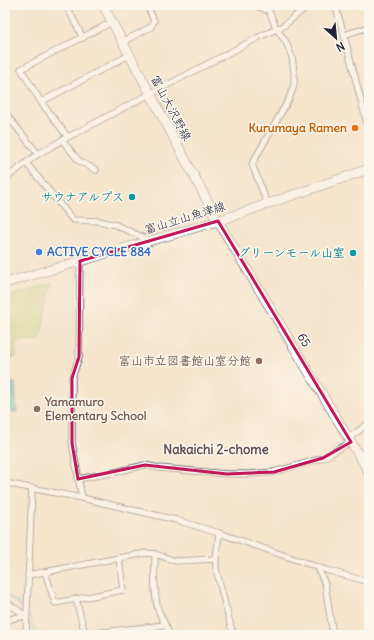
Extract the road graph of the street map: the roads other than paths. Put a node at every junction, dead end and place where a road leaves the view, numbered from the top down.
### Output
1 (66, 5) edge
2 (103, 5) edge
3 (147, 5) edge
4 (254, 5) edge
5 (309, 5) edge
6 (335, 5) edge
7 (112, 22) junction
8 (369, 27) edge
9 (276, 28) junction
10 (344, 35) junction
11 (83, 38) junction
12 (122, 42) junction
13 (129, 55) junction
14 (150, 94) junction
15 (41, 102) junction
16 (5, 111) edge
17 (369, 131) edge
18 (68, 137) junction
19 (62, 140) junction
20 (38, 154) junction
21 (26, 163) junction
22 (369, 169) edge
23 (96, 170) dead end
24 (6, 176) edge
25 (267, 203) junction
26 (218, 221) junction
27 (151, 241) junction
28 (80, 261) junction
29 (5, 283) edge
30 (369, 423) edge
31 (350, 440) junction
32 (369, 472) edge
33 (78, 479) junction
34 (5, 483) edge
35 (32, 488) junction
36 (82, 498) junction
37 (219, 533) junction
38 (155, 554) junction
39 (119, 558) junction
40 (216, 559) junction
41 (318, 568) junction
42 (45, 572) junction
43 (28, 575) junction
44 (369, 582) edge
45 (76, 599) junction
46 (5, 601) edge
47 (26, 616) junction
48 (5, 622) edge
49 (165, 625) junction
50 (24, 634) edge
51 (85, 634) edge
52 (169, 635) edge
53 (236, 635) edge
54 (333, 635) edge

1 - 11 street
2 - 7 main road, 富山大沢野線 / 65
3 - 12 street
4 - 9 street
5 - 9 street
6 - 10 street
7 - 11 street
7 - 12 main road, 富山大沢野線 / 65
8 - 10 street
9 - 14 street
9 - 25 street
10 - 17 street
11 - 15 street
12 - 13 main road, 富山大沢野線 / 65
13 - 14 main road, 富山大沢野線 / 65
13 - 15 street
14 - 18 street
14 - 26 main road, 富山大沢野線 / 65
15 - 18 street
16 - 20 street
18 - 19 street
19 - 20 street
19 - 23 street
20 - 21 street
21 - 24 street
21 - 27 street
22 - 25 main road, 富山立山魚津線
25 - 26 main road, 富山立山魚津線
26 - 27 main road, 富山立山魚津線
26 - 31 main road, 65 / 65
27 - 28 main road, 富山立山魚津線
28 - 29 main road, 富山立山魚津線
28 - 33 street
30 - 31 street
31 - 32 main road, 65 / 65
31 - 33 street
33 - 36 street
34 - 35 street
35 - 36 street
35 - 43 street
36 - 37 street
37 - 40 street
37 - 41 street
38 - 39 street
38 - 40 street
38 - 49 street
39 - 42 street
39 - 45 street
40 - 53 street
41 - 44 street
41 - 54 street
42 - 43 street
42 - 45 street
43 - 47 street
45 - 51 street
46 - 47 street
47 - 48 street
47 - 50 street
49 - 51 street
49 - 52 street

